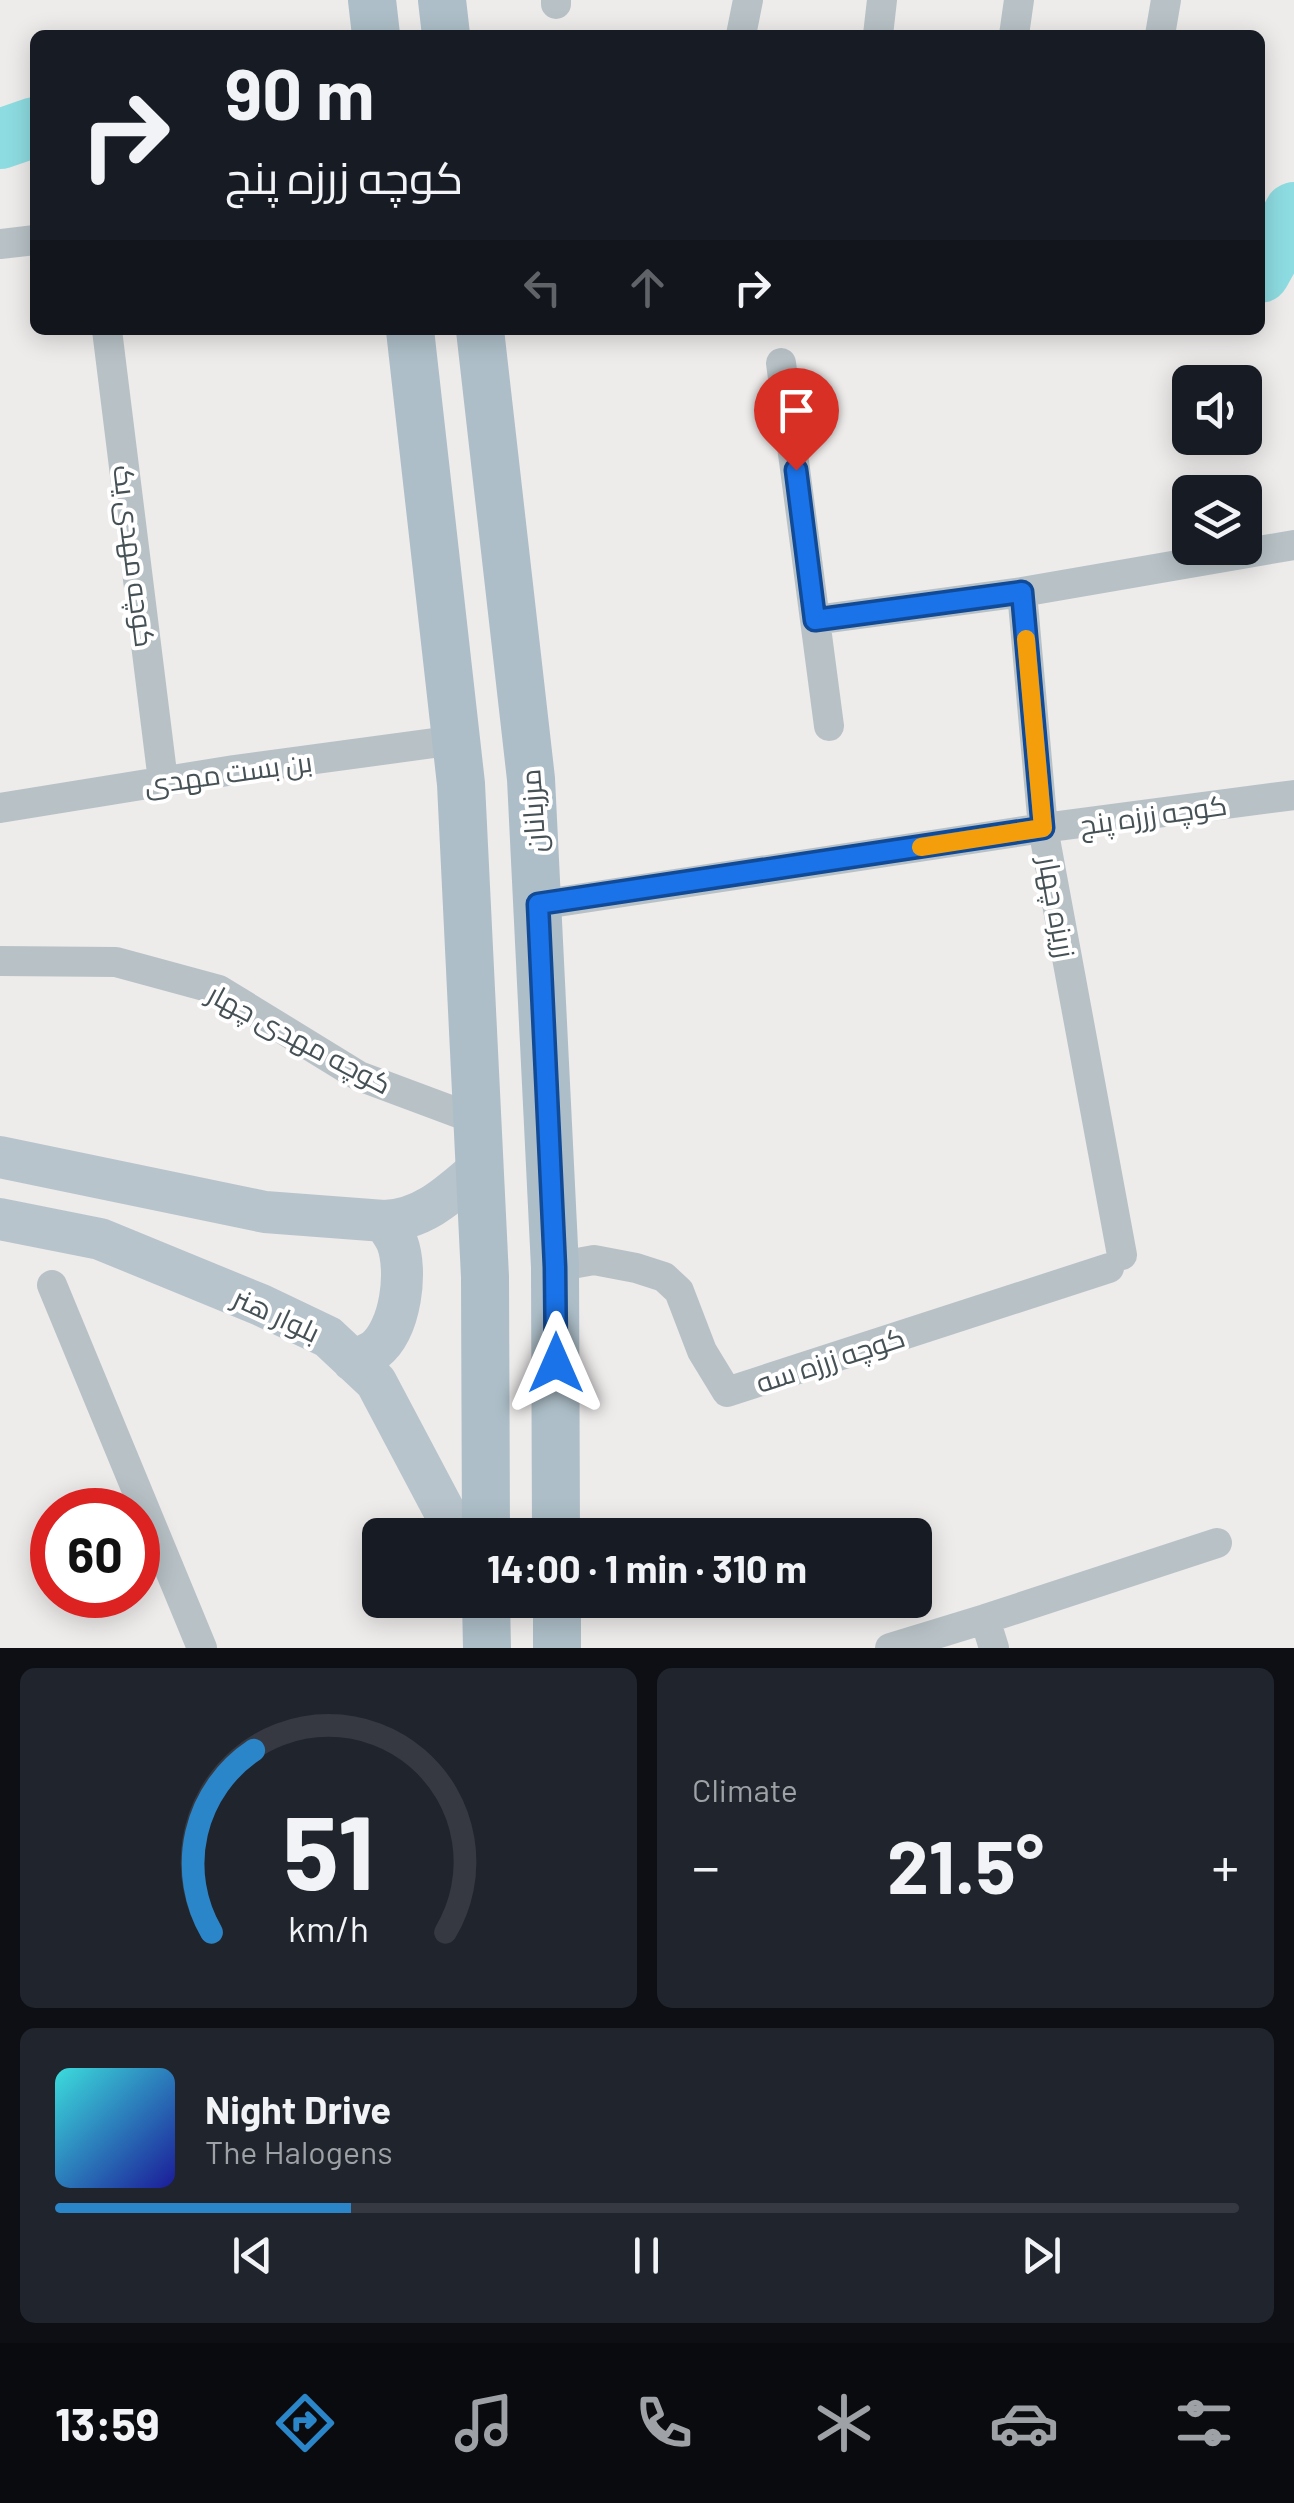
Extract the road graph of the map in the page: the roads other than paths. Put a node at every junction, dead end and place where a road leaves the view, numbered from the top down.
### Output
1 (442, 0) edge
2 (748, 0) edge
3 (882, 0) edge
4 (1020, 0) edge
5 (1166, 0) edge
6 (445, 30) edge
7 (742, 30) edge
8 (879, 30) edge
9 (1015, 30) edge
10 (1161, 30) edge
11 (30, 241) edge
12 (0, 244) edge
13 (108, 335) edge
14 (411, 335) edge
15 (481, 335) edge
16 (781, 364) dead end
17 (1294, 545) edge
18 (1022, 592) junction
19 (815, 620) junction
20 (829, 726) dead end
21 (456, 740) junction
22 (163, 781) junction
23 (1293, 801) edge
24 (0, 808) edge
25 (1043, 828) junction
26 (538, 904) junction
27 (0, 961) edge
28 (477, 1120) junction
29 (0, 1157) edge
30 (480, 1168) junction
31 (0, 1219) edge
32 (384, 1220) junction
33 (1116, 1262) joint
34 (555, 1267) junction
35 (52, 1285) dead end
36 (353, 1360) junction
37 (447, 1518) edge
38 (486, 1518) edge
39 (556, 1518) edge
40 (1217, 1543) dead end
41 (486, 1618) edge
42 (557, 1618) edge
43 (989, 1634) edge
44 (202, 1648) edge
45 (487, 1648) edge
46 (557, 1648) edge
47 (890, 1648) edge

1 - 6 main road
2 - 7 street
3 - 8 street
4 - 9 street
5 - 10 street
11 - 12 street
13 - 22 street, کوچه مهدی یک
14 - 21 main road
15 - 26 main road, مرزبانان
16 - 19 street
17 - 18 street
18 - 19 street
18 - 25 street, زریزه چهار
19 - 20 street
21 - 22 street, بن بست مهدی
21 - 28 main road
22 - 24 street, بن بست مهدی
23 - 25 street, کوچه زرزه پنج
25 - 26 street, کوچه زرزه پنج
25 - 33 street, زریزه چهار
26 - 34 main road, مرزبانان
27 - 28 street, کوچه مهدی چهار
28 - 30 main road
29 - 32 main road
30 - 32 main road
30 - 38 main road
31 - 36 main road, بلوار هنر
32 - 36 main road
33 - 34 street, کوچه زرزه سه
34 - 39 main road, مرزبانان
35 - 44 street
36 - 37 main road, بلوار هنر
40 - 43 street
41 - 45 main road
42 - 46 main road
43 - 47 street

